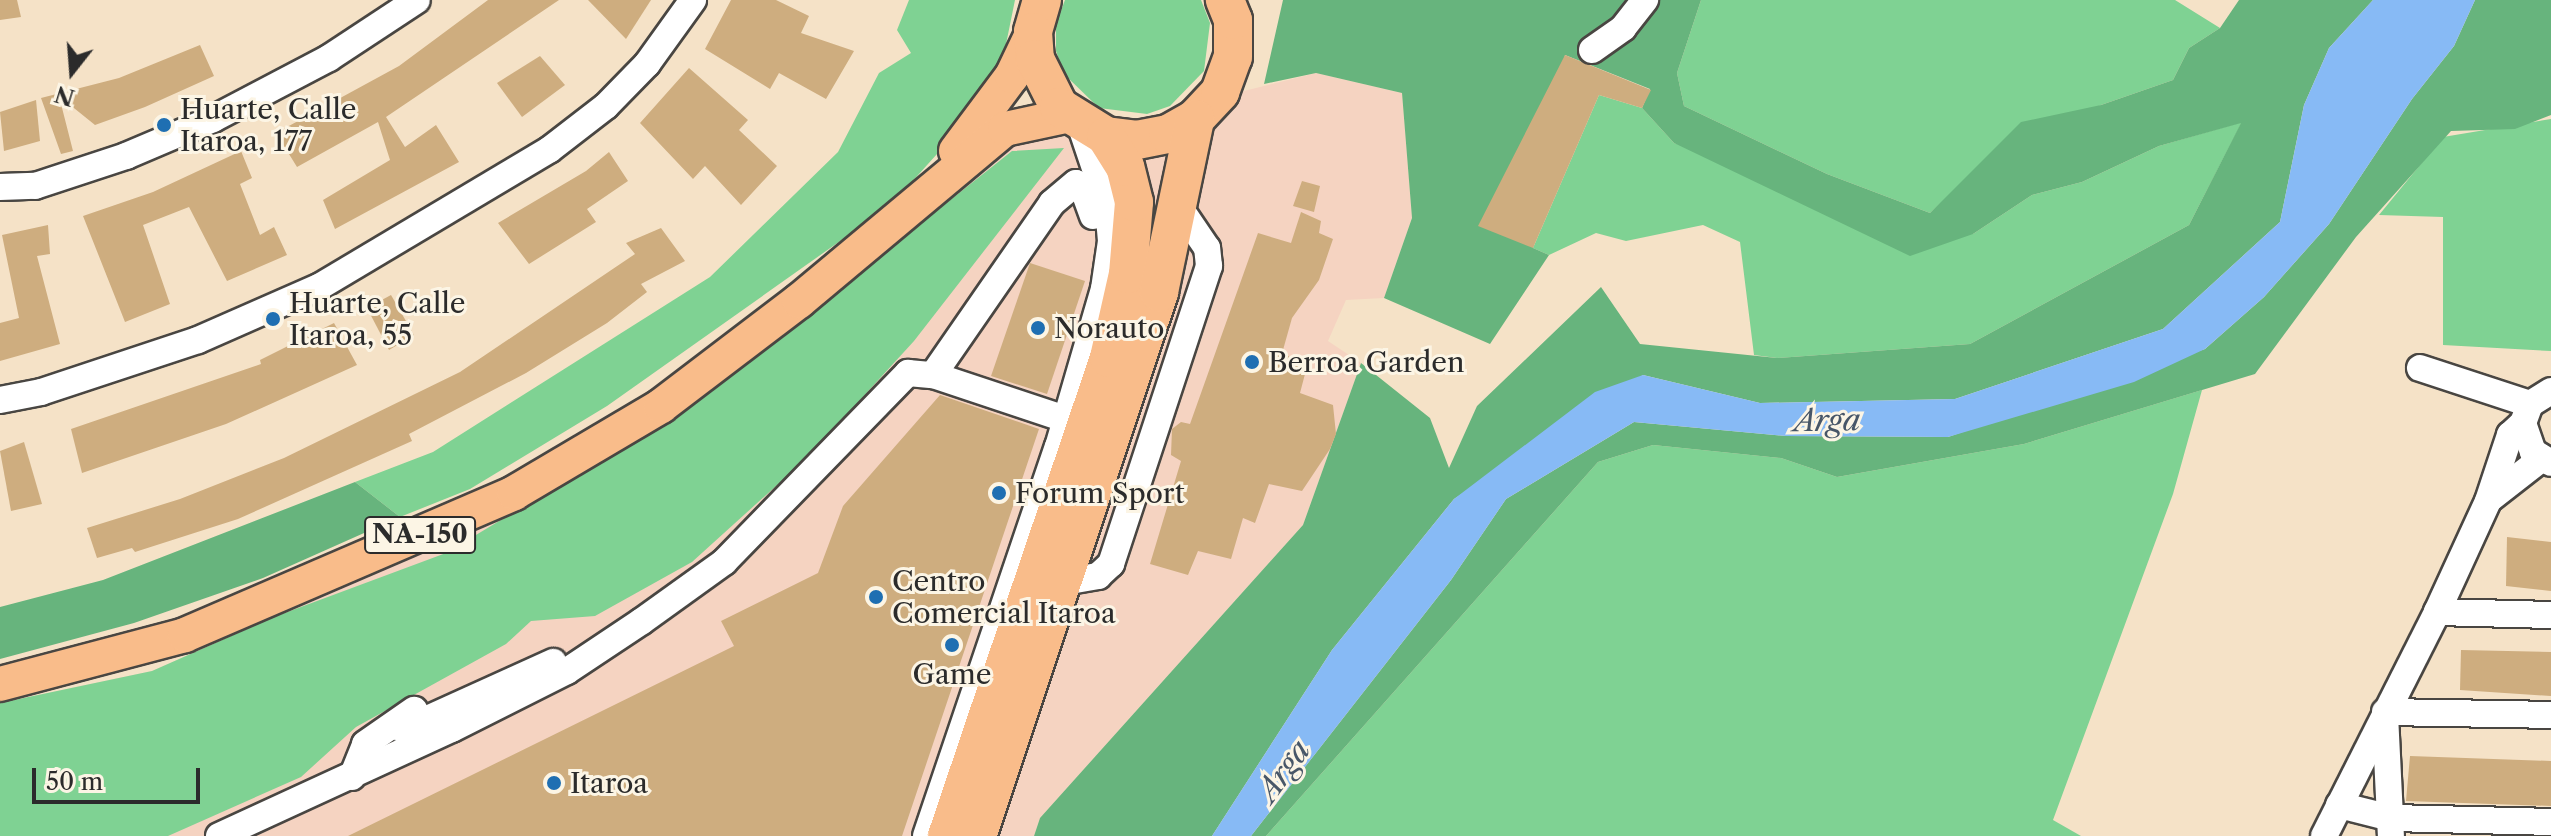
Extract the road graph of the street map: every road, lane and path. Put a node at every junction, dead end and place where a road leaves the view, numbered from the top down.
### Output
1 (417, 0) edge
2 (693, 0) edge
3 (1645, 0) edge
4 (1233, 7) edge
5 (1038, 16) edge
6 (1592, 50) dead end
7 (1195, 119) junction
8 (1085, 125) junction
9 (0, 187) edge
10 (924, 196) junction
11 (1092, 331) junction
12 (2420, 368) dead end
13 (933, 375) junction
14 (0, 400) edge
15 (2535, 406) edge
16 (1065, 419) junction
17 (2546, 461) edge
18 (2488, 501) junction
19 (2437, 612) junction
20 (2551, 615) edge
21 (587, 657) junction
22 (496, 668) dead end
23 (0, 684) edge
24 (2385, 712) junction
25 (2551, 715) edge
26 (403, 730) dead end
27 (352, 777) junction
28 (2339, 805) junction
29 (2551, 822) edge
30 (2391, 827) edge
31 (219, 836) edge
32 (926, 836) edge
33 (947, 836) edge
34 (977, 836) edge
35 (2324, 836) edge

1 - 9 street
2 - 14 street
3 - 6 street
4 - 7 highway
5 - 8 highway
5 - 10 main road
7 - 8 highway
7 - 34 highway
8 - 10 main road
8 - 11 street
8 - 33 highway
10 - 23 main road, NA-150
11 - 13 street
11 - 16 street
12 - 15 street
13 - 16 street
13 - 21 street
15 - 17 street
15 - 18 street
16 - 32 street
17 - 18 street
18 - 19 street
19 - 20 street
19 - 24 street
21 - 26 street
21 - 27 street
22 - 27 street
24 - 25 street
24 - 28 street
24 - 30 street
27 - 31 street
28 - 30 street
28 - 35 street
29 - 30 street

